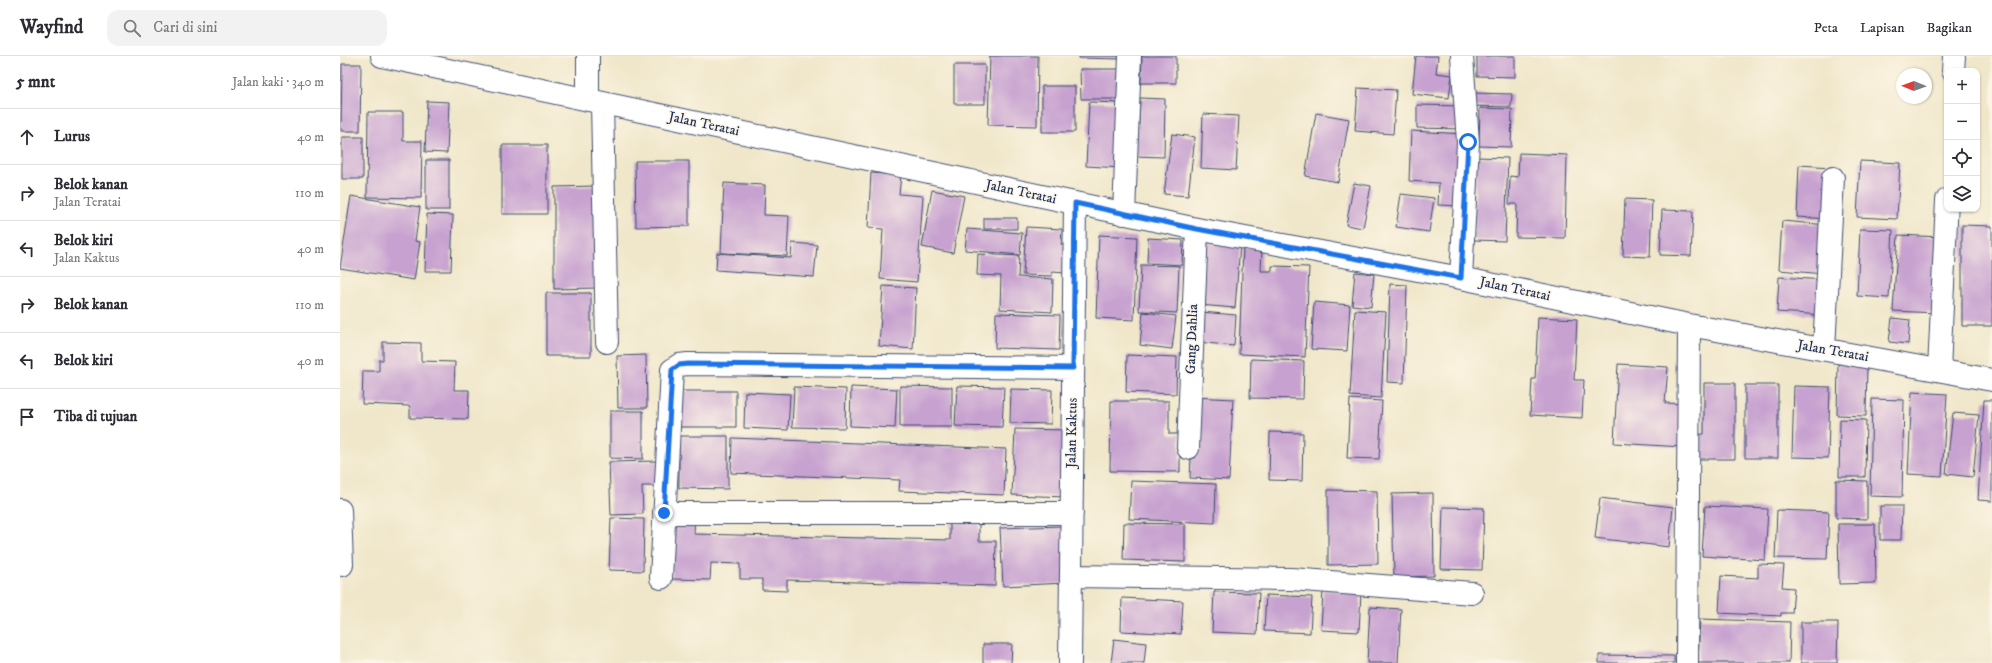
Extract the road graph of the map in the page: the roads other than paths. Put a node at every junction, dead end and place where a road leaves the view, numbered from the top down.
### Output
1 (382, 56) edge
2 (588, 56) edge
3 (1130, 56) edge
4 (1462, 56) edge
5 (1954, 56) edge
6 (1953, 68) edge
7 (595, 101) junction
8 (1833, 178) dead end
9 (1075, 203) junction
10 (1946, 212) edge
11 (1124, 214) junction
12 (1197, 229) junction
13 (1461, 278) junction
14 (1689, 325) junction
15 (607, 342) dead end
16 (1824, 349) junction
17 (1073, 368) junction
18 (1939, 370) junction
19 (1992, 380) edge
20 (1188, 448) dead end
21 (340, 510) edge
22 (664, 513) junction
23 (1072, 513) junction
24 (342, 565) dead end
25 (1071, 576) junction
26 (661, 578) dead end
27 (1472, 593) dead end
28 (1070, 663) edge
29 (1687, 663) edge

1 - 7 street, Jalan Teratai
2 - 7 street
3 - 11 street
4 - 13 street
5 - 6 street
7 - 9 street, Jalan Teratai
7 - 15 street
8 - 16 street
9 - 11 street, Jalan Teratai
9 - 17 street, Jalan Kaktus
10 - 18 street
11 - 12 street, Jalan Teratai
12 - 13 street, Jalan Teratai
12 - 20 street, Gang Dahlia
13 - 14 street, Jalan Teratai
14 - 16 street, Jalan Teratai
14 - 29 street
16 - 18 street, Jalan Teratai
17 - 22 street
17 - 23 street, Jalan Kaktus
18 - 19 street, Jalan Teratai
21 - 24 street
22 - 23 street
22 - 26 street
23 - 25 street, Jalan Kaktus
25 - 27 street
25 - 28 street, Jalan Kaktus

